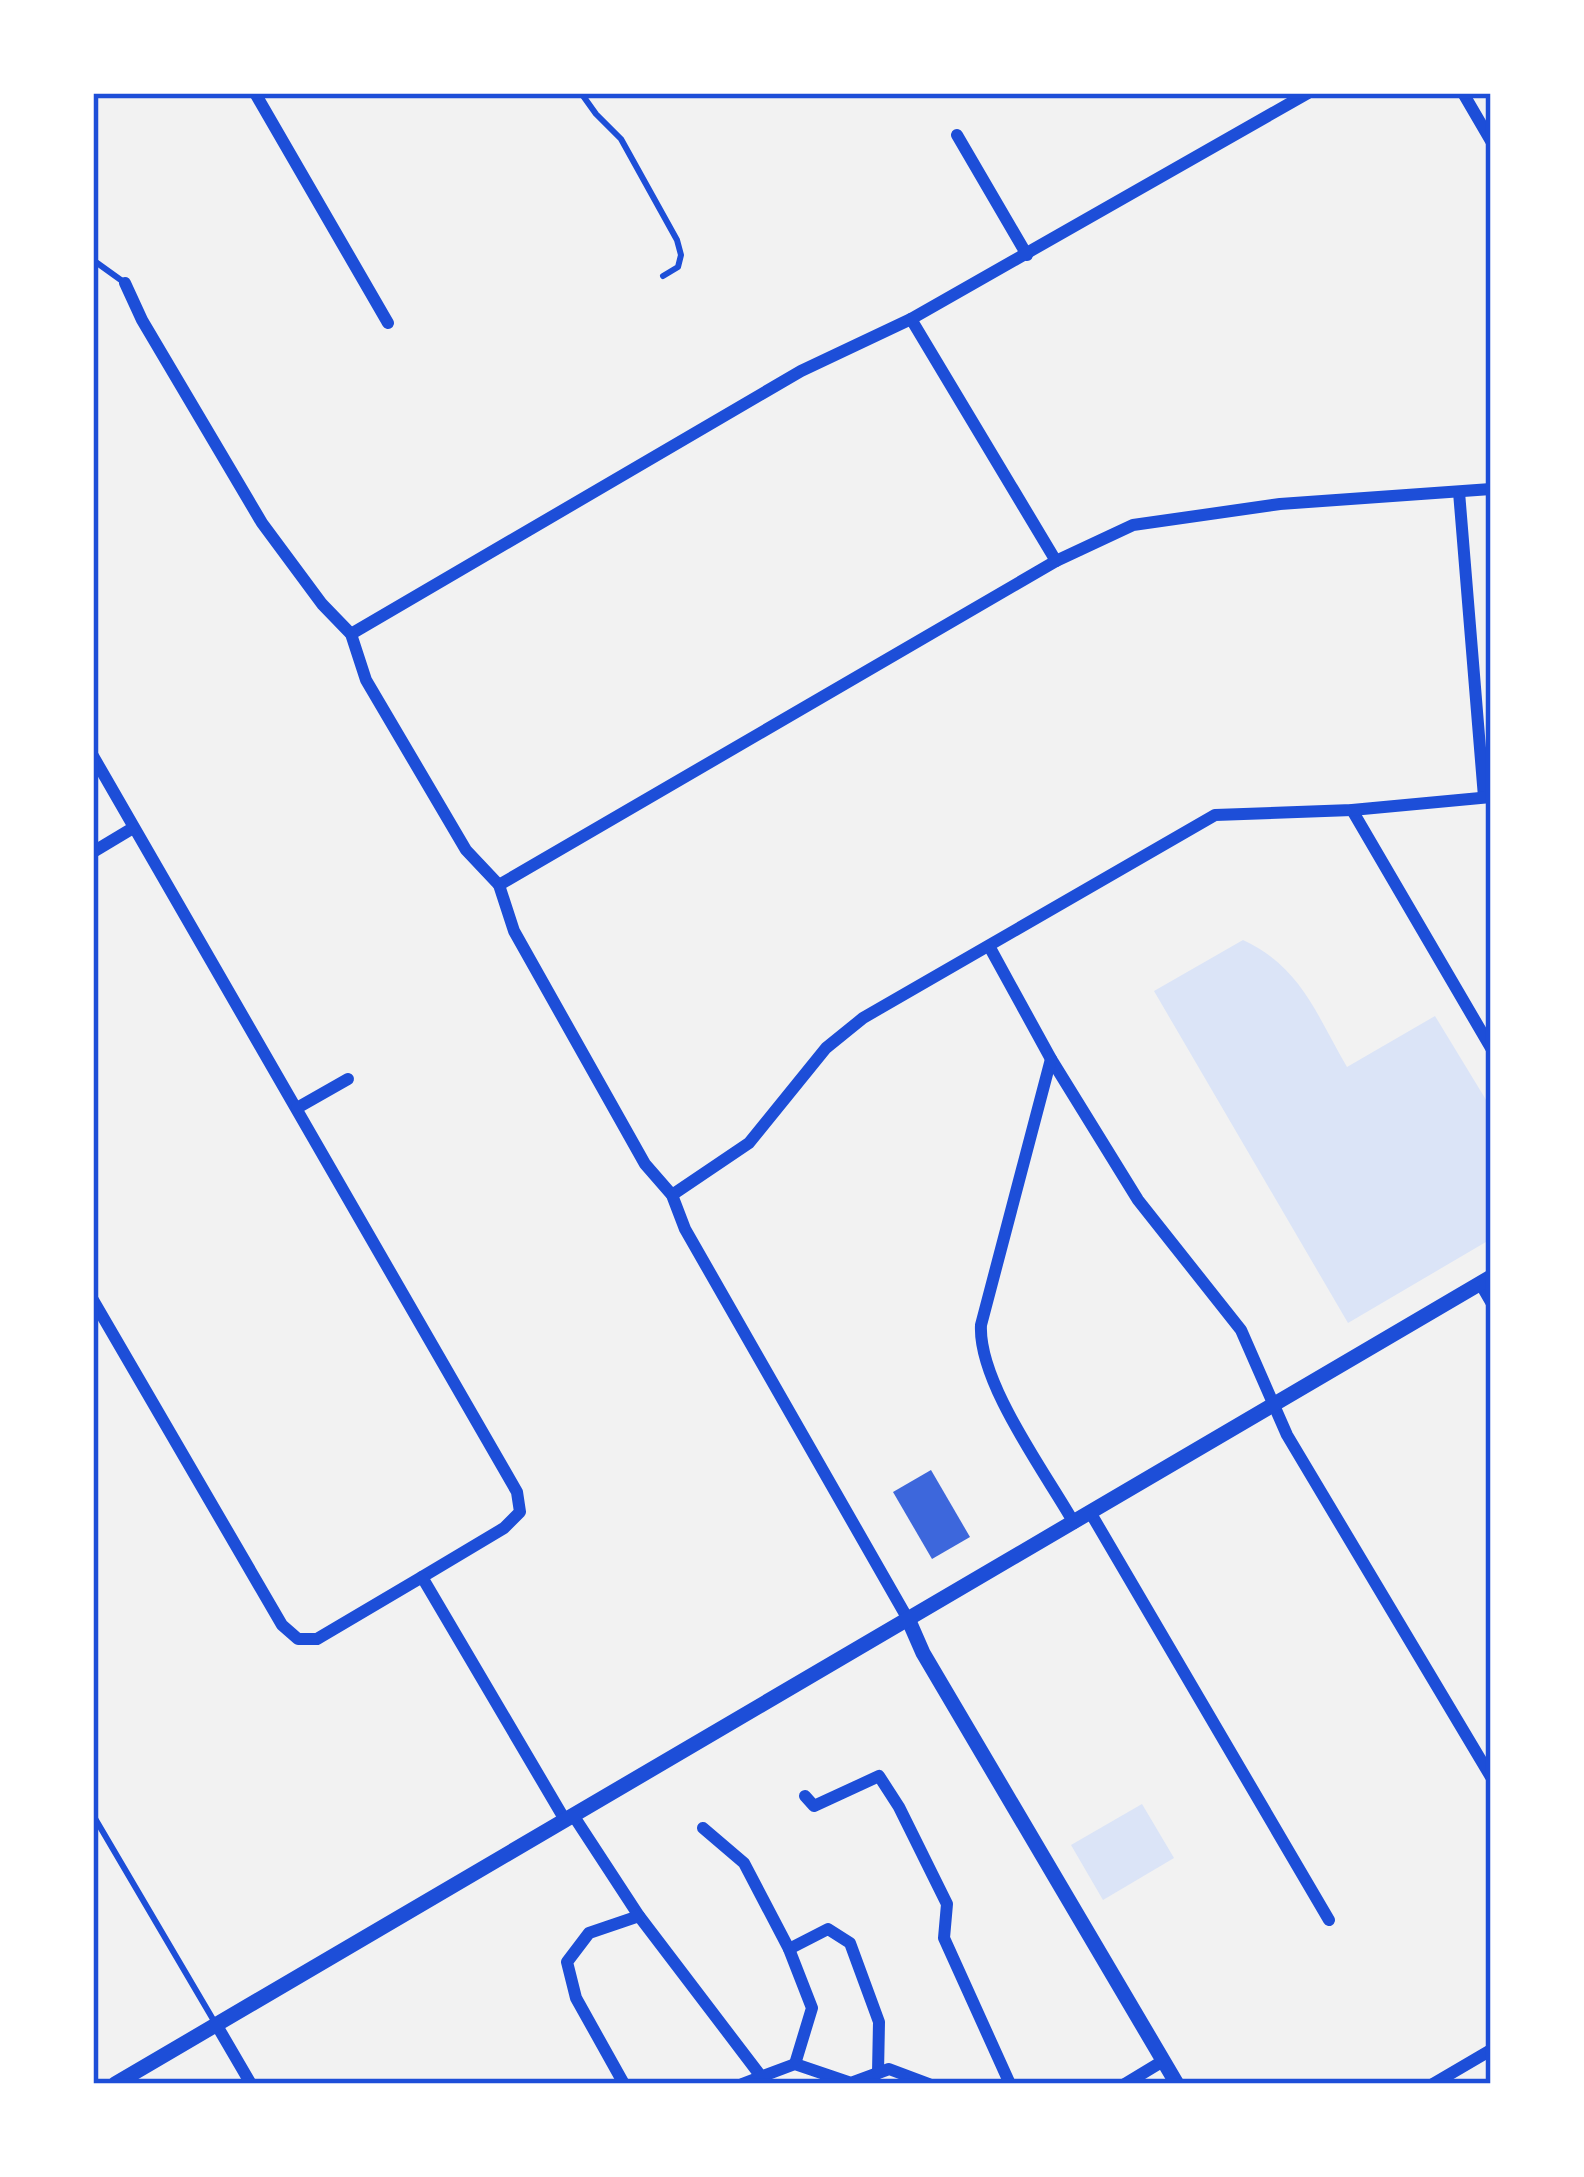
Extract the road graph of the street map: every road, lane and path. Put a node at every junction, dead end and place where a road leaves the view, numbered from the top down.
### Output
1 (255, 93) edge
2 (581, 93) edge
3 (1308, 93) edge
4 (1463, 93) edge
5 (957, 135) dead end
6 (1491, 141) edge
7 (1027, 255) junction
8 (93, 260) edge
9 (663, 276) dead end
10 (125, 283) joint
11 (911, 319) junction
12 (388, 322) dead end
13 (1491, 489) edge
14 (1460, 492) junction
15 (1056, 561) junction
16 (351, 634) junction
17 (93, 756) edge
18 (1487, 797) edge
19 (1352, 810) junction
20 (133, 828) junction
21 (93, 851) edge
22 (499, 885) junction
23 (988, 946) junction
24 (1491, 1048) edge
25 (1051, 1059) junction
26 (348, 1079) dead end
27 (297, 1108) junction
28 (672, 1195) junction
29 (1486, 1280) edge
30 (93, 1300) edge
31 (1491, 1302) edge
32 (1274, 1403) junction
33 (1090, 1512) junction
34 (1074, 1523) junction
35 (422, 1577) junction
36 (909, 1621) junction
37 (1491, 1777) edge
38 (805, 1796) dead end
39 (93, 1815) edge
40 (569, 1818) junction
41 (703, 1828) dead end
42 (639, 1916) junction
43 (1329, 1920) dead end
44 (789, 1949) junction
45 (216, 2024) junction
46 (1491, 2050) edge
47 (1163, 2061) junction
48 (795, 2065) junction
49 (878, 2073) junction
50 (760, 2075) junction
51 (115, 2084) edge
52 (251, 2084) edge
53 (625, 2084) edge
54 (742, 2084) edge
55 (928, 2084) edge
56 (998, 2084) edge
57 (1009, 2084) edge
58 (1125, 2084) edge
59 (1177, 2084) edge
60 (1433, 2084) edge

1 - 12 street
2 - 9 lane
3 - 7 street
4 - 6 street
5 - 7 street
7 - 11 street
8 - 10 lane
10 - 16 street
11 - 15 street
11 - 16 street
13 - 14 street
14 - 15 street
14 - 18 street
15 - 22 street
16 - 22 street
17 - 20 street
18 - 19 street
19 - 23 street
19 - 24 street
20 - 21 street
20 - 27 street
22 - 28 street
23 - 25 street
23 - 28 street
25 - 32 street
25 - 34 street
26 - 27 street
27 - 35 street
28 - 36 street
29 - 31 street
29 - 32 street
30 - 35 street
32 - 33 street
32 - 37 street
33 - 34 street
33 - 43 street
34 - 36 street
35 - 40 street
36 - 40 street
36 - 47 street
38 - 57 street
39 - 45 lane
40 - 42 street
40 - 45 street
41 - 44 street
42 - 50 street
42 - 53 street
44 - 48 street
44 - 49 street
45 - 51 street
45 - 52 street
46 - 60 street
47 - 58 street
47 - 59 street
48 - 49 street
48 - 50 street
49 - 55 street
50 - 54 street
56 - 57 street

